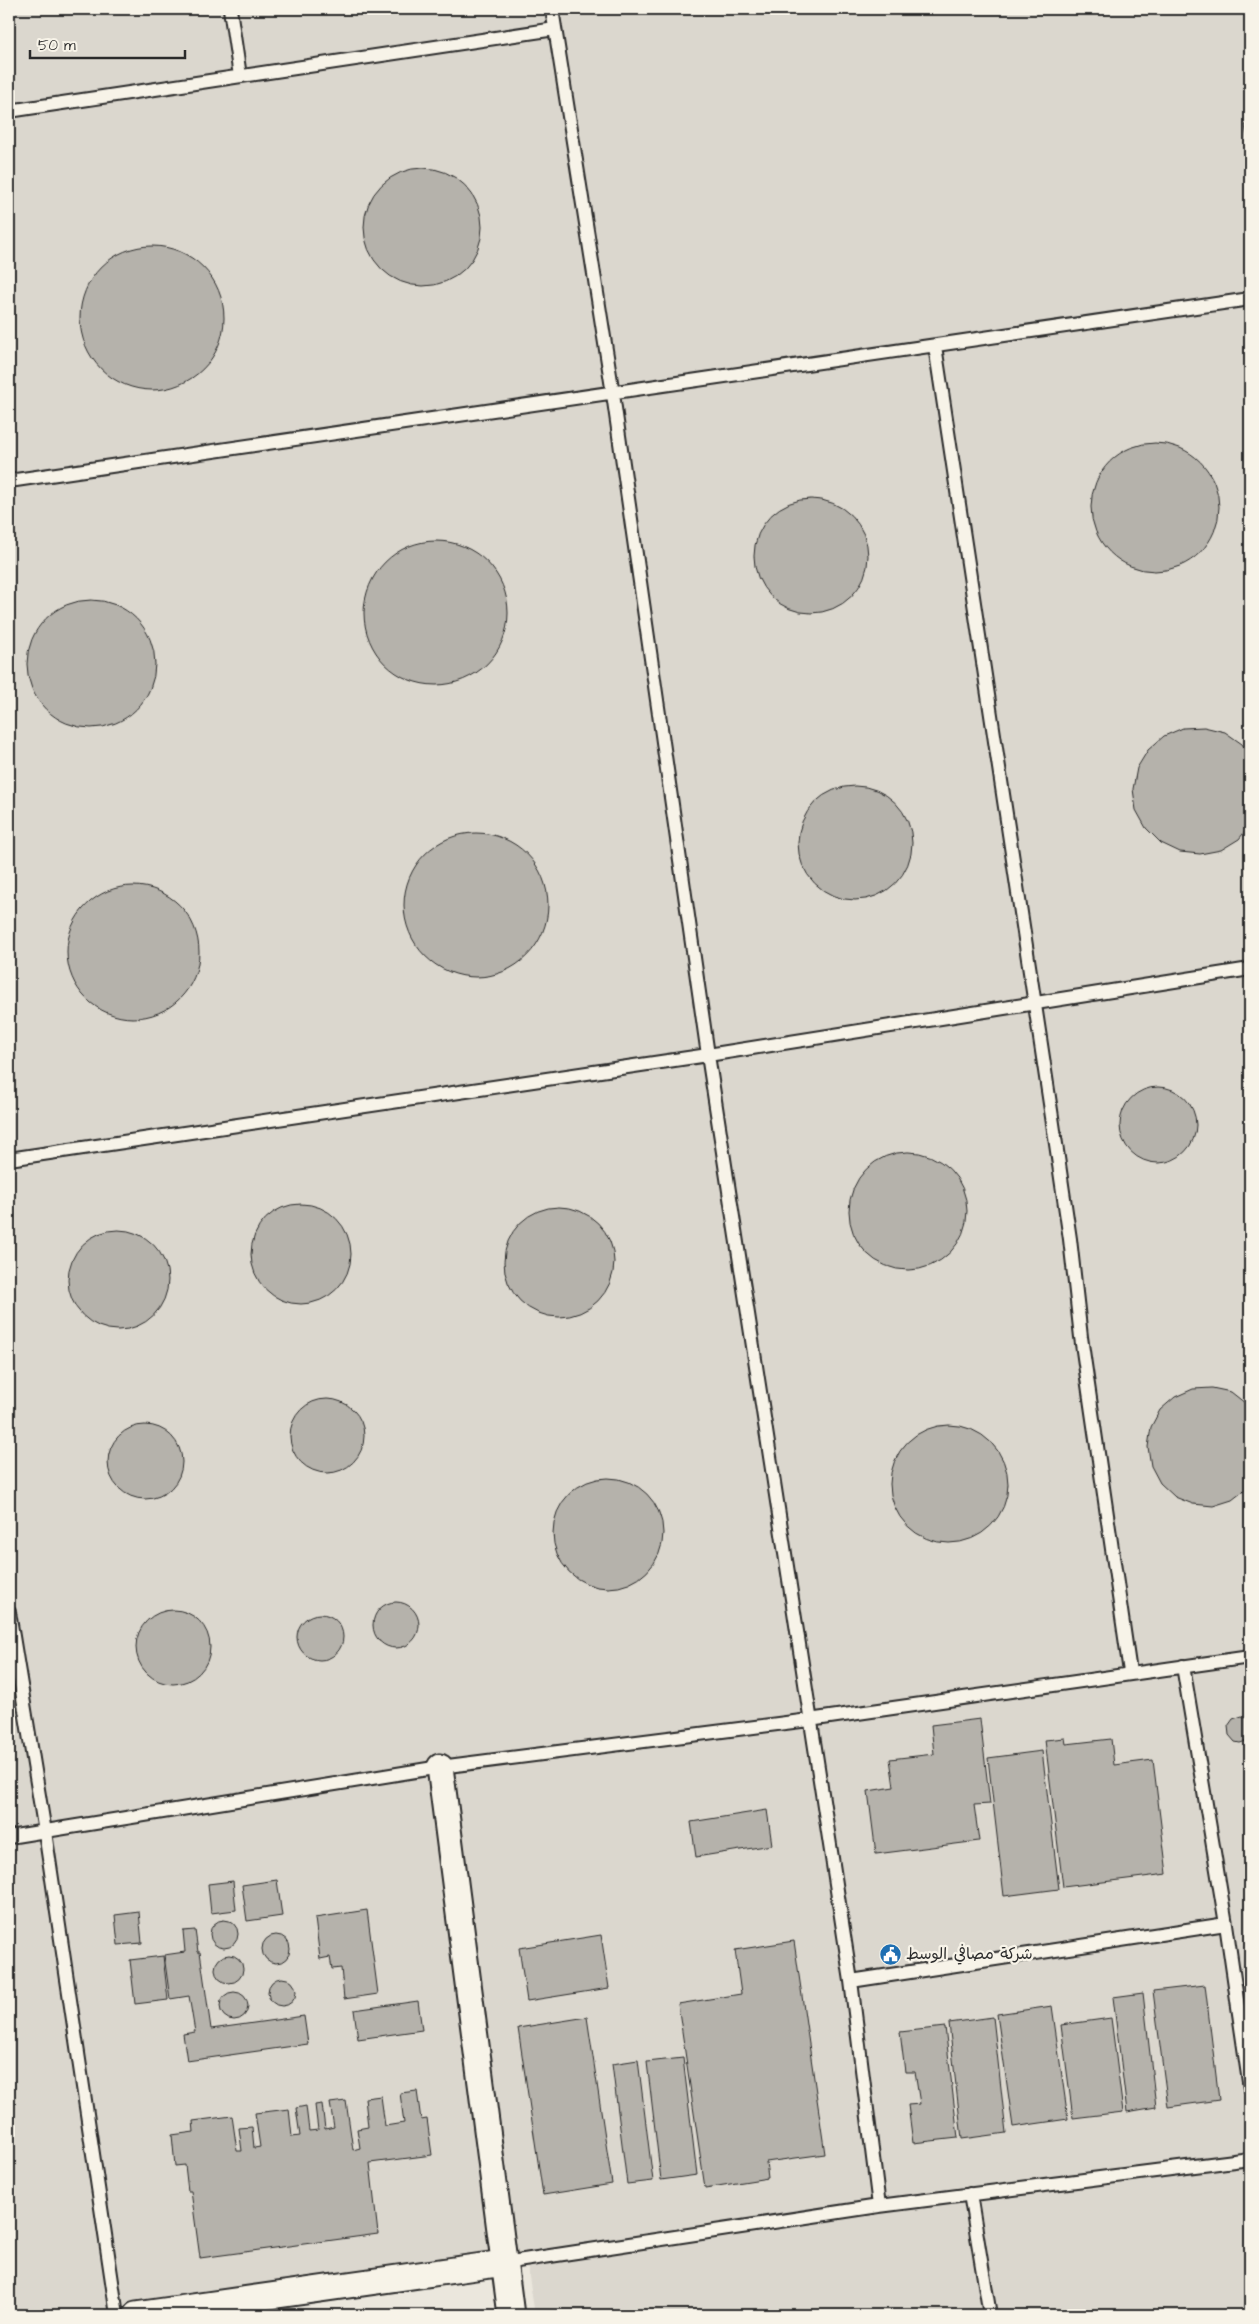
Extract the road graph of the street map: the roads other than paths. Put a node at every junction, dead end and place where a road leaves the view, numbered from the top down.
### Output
1 (230, 9) edge
2 (552, 9) edge
3 (555, 29) junction
4 (240, 76) junction
5 (9, 111) edge
6 (1250, 299) edge
7 (935, 346) junction
8 (613, 394) junction
9 (9, 480) edge
10 (1250, 969) edge
11 (1034, 1003) junction
12 (708, 1055) junction
13 (9, 1159) edge
14 (9, 1612) edge
15 (1250, 1657) edge
16 (1183, 1666) junction
17 (1130, 1672) junction
18 (809, 1720) junction
19 (440, 1767) junction
20 (45, 1832) junction
21 (9, 1837) edge
22 (1226, 1924) junction
23 (851, 1981) junction
24 (1250, 2089) edge
25 (1250, 2158) edge
26 (970, 2194) junction
27 (878, 2206) junction
28 (504, 2263) junction
29 (117, 2315) edge
30 (136, 2315) edge
31 (511, 2315) edge
32 (990, 2315) edge

1 - 4 lane
2 - 3 lane
3 - 4 lane
3 - 8 lane
4 - 5 lane
6 - 7 lane
7 - 8 lane
7 - 11 lane
8 - 9 lane
8 - 12 lane
10 - 11 lane
11 - 12 lane
11 - 17 lane
12 - 13 lane
12 - 18 lane
14 - 20 lane
15 - 16 lane
16 - 17 lane
16 - 22 lane
17 - 18 lane
18 - 19 lane
18 - 23 lane
19 - 20 lane
19 - 28 street
20 - 21 lane
20 - 29 lane
22 - 23 lane
22 - 24 lane
23 - 27 lane
25 - 26 lane
26 - 27 lane
26 - 32 lane
27 - 28 lane
28 - 30 street
28 - 31 street

